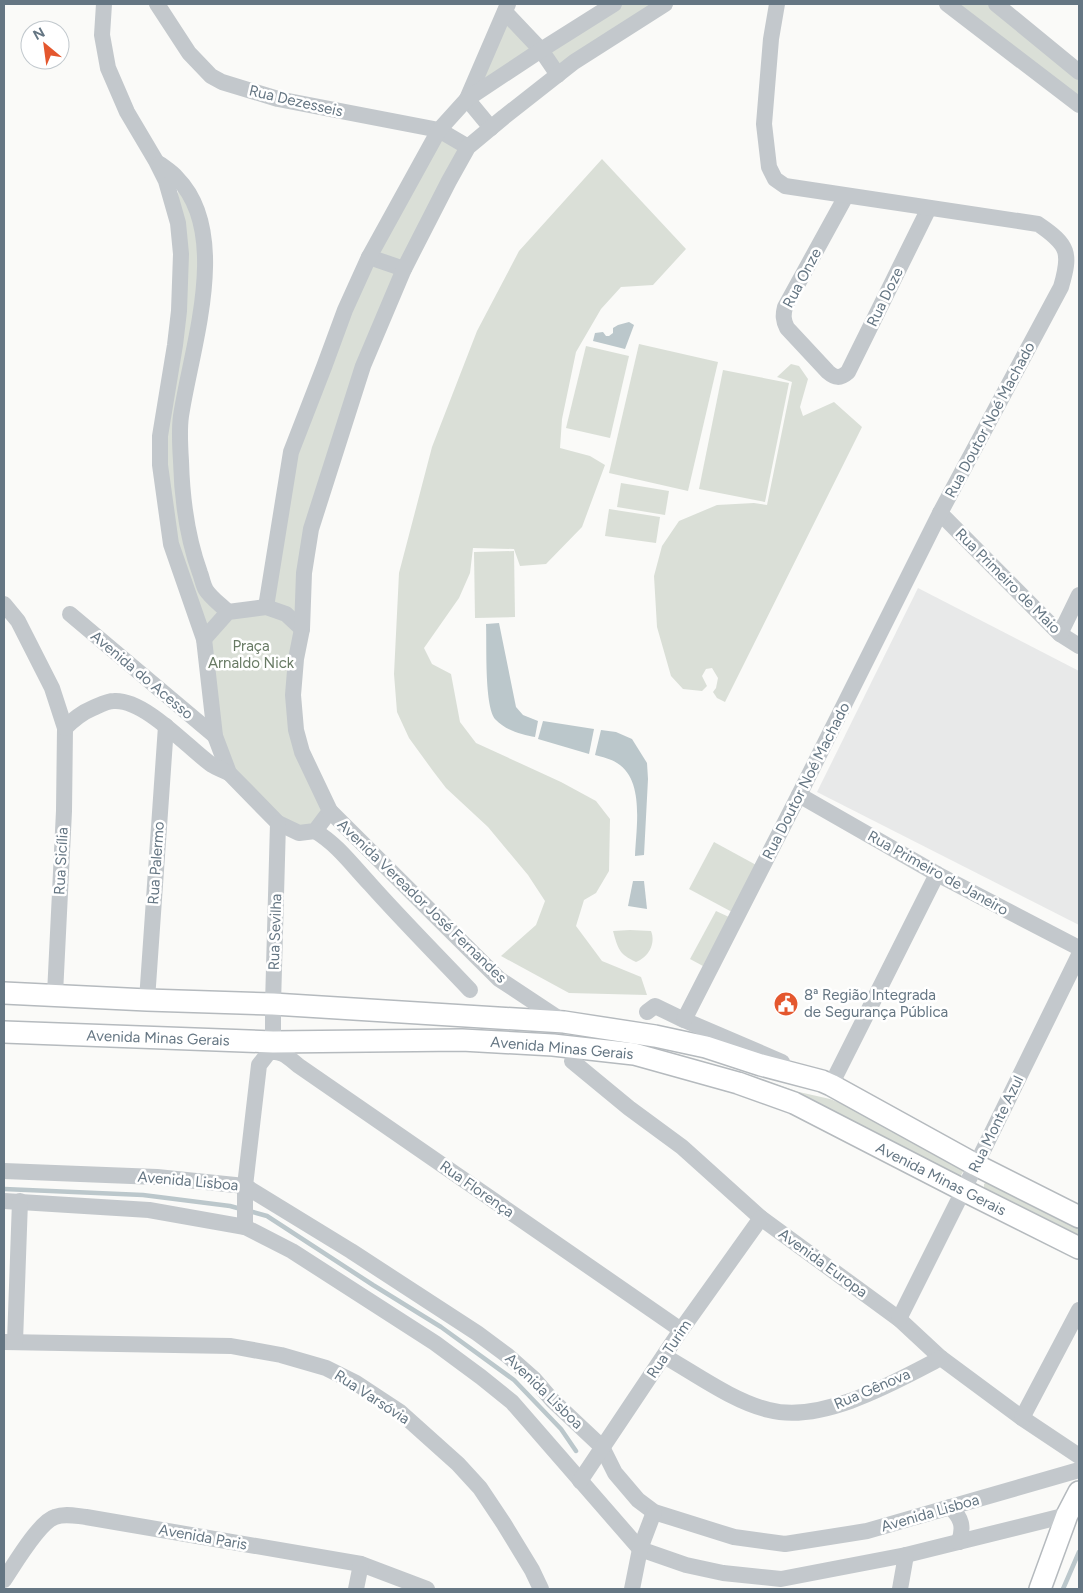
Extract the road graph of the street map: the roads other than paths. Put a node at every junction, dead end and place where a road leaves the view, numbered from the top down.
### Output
1 (104, 4) edge
2 (157, 4) edge
3 (614, 4) edge
4 (665, 4) edge
5 (777, 4) edge
6 (947, 4) edge
7 (996, 4) edge
8 (506, 8) edge
9 (541, 50) junction
10 (1079, 72) edge
11 (558, 74) junction
12 (467, 100) junction
13 (1079, 105) edge
14 (491, 128) junction
15 (439, 130) junction
16 (468, 148) junction
17 (156, 161) junction
18 (846, 196) junction
19 (928, 208) junction
20 (370, 258) junction
21 (404, 269) junction
22 (834, 377) joint
23 (940, 513) junction
24 (1079, 595) edge
25 (4, 604) edge
26 (266, 607) junction
27 (228, 612) junction
28 (70, 614) dead end
29 (302, 628) junction
30 (1060, 634) junction
31 (204, 639) junction
32 (1079, 646) edge
33 (166, 726) junction
34 (65, 728) junction
35 (214, 736) junction
36 (229, 773) junction
37 (799, 795) junction
38 (330, 811) junction
39 (278, 823) junction
40 (315, 831) junction
41 (937, 874) junction
42 (1079, 948) edge
43 (1079, 955) edge
44 (470, 990) dead end
45 (4, 993) edge
46 (55, 994) junction
47 (146, 1000) junction
48 (273, 1004) junction
49 (651, 1004) dead end
50 (684, 1020) junction
51 (564, 1022) junction
52 (4, 1032) edge
53 (273, 1047) junction
54 (572, 1061) dead end
55 (827, 1083) junction
56 (976, 1165) junction
57 (4, 1171) edge
58 (245, 1186) junction
59 (963, 1190) junction
60 (4, 1201) edge
61 (20, 1201) junction
62 (761, 1218) junction
63 (1079, 1218) edge
64 (246, 1227) junction
65 (1079, 1248) edge
66 (1079, 1310) edge
67 (899, 1319) junction
68 (681, 1330) junction
69 (9, 1342) edge
70 (664, 1356) junction
71 (941, 1358) junction
72 (1022, 1418) junction
73 (602, 1447) junction
74 (1079, 1456) edge
75 (1079, 1470) edge
76 (580, 1481) junction
77 (1079, 1492) edge
78 (950, 1507) junction
79 (654, 1512) junction
80 (1067, 1515) junction
81 (959, 1542) junction
82 (640, 1549) junction
83 (906, 1555) junction
84 (361, 1564) junction
85 (4, 1580) edge
86 (780, 1584) edge
87 (356, 1589) edge
88 (427, 1589) edge
89 (540, 1589) edge
90 (632, 1589) edge
91 (900, 1589) edge
92 (1040, 1589) edge

1 - 17 street, Avenida Vereador José Fernandes
2 - 15 street, Rua Dezesseis
3 - 9 street
4 - 11 street, Avenida Vereador José Fernandes
5 - 18 street, Rua Doutor Noé Machado
6 - 13 street
7 - 10 street
8 - 9 street
8 - 12 street
9 - 11 street
9 - 12 street
11 - 14 street, Avenida Vereador José Fernandes
12 - 14 street
12 - 15 street
14 - 16 street, Avenida Vereador José Fernandes
15 - 16 street, Rua Dezesseis
15 - 20 street
16 - 21 street, Avenida Vereador José Fernandes
17 - 27 street
17 - 31 street, Avenida Vereador José Fernandes
18 - 19 street, Rua Doutor Noé Machado
18 - 22 street, Rua Onze
19 - 22 street, Rua Doze
19 - 23 street, Rua Doutor Noé Machado
20 - 21 street
20 - 26 street
21 - 29 street, Avenida Vereador José Fernandes
23 - 30 street, Rua Primeiro de Maio
23 - 37 street, Rua Doutor Noé Machado
24 - 30 street
25 - 34 street, Rua Sicília
26 - 27 street
26 - 29 street
27 - 31 street
28 - 35 street, Avenida do Acesso
29 - 38 street, Avenida Vereador José Fernandes
30 - 32 street, Rua Primeiro de Maio
31 - 35 street, Avenida Vereador José Fernandes
33 - 34 street
33 - 36 street
33 - 47 street, Rua Palermo
34 - 46 street, Rua Sicília
35 - 36 street, Avenida Vereador José Fernandes
36 - 39 street, Avenida Vereador José Fernandes
37 - 41 street, Rua Primeiro de Janeiro
37 - 50 street, Rua Doutor Noé Machado
38 - 40 street, Avenida Vereador José Fernandes
38 - 51 street, Avenida Vereador José Fernandes
39 - 40 street, Avenida Vereador José Fernandes
39 - 48 street, Rua Sevilha
40 - 44 street, Avenida Vereador José Fernandes
41 - 42 street, Rua Primeiro de Janeiro
41 - 55 street
43 - 56 street, Rua Monte Azul
45 - 46 main road, Avenida Minas Gerais
46 - 47 main road, Avenida Minas Gerais
47 - 48 main road, Avenida Minas Gerais
48 - 51 main road, Avenida Minas Gerais
48 - 53 street, Rua Sevilha
49 - 50 street, Avenida Minas Gerais
50 - 55 street, Avenida Minas Gerais
51 - 55 main road, Avenida Minas Gerais
52 - 53 main road, Avenida Minas Gerais
53 - 58 street
53 - 59 main road, Avenida Minas Gerais
53 - 68 street, Rua Florença
54 - 62 street, Avenida Europa
55 - 56 main road, Avenida Minas Gerais
56 - 59 street, Rua Monte Azul
56 - 63 main road, Avenida Minas Gerais
57 - 58 street, Avenida Lisboa
58 - 64 street
58 - 73 street, Avenida Lisboa
59 - 65 main road, Avenida Minas Gerais
59 - 67 street, Rua Monte Azul
60 - 61 street, Avenida Lisboa
61 - 64 street, Avenida Lisboa
61 - 69 street
62 - 67 street, Avenida Europa
62 - 68 street, Rua Turim
64 - 76 street, Avenida Lisboa
66 - 72 street
67 - 71 street, Avenida Europa
68 - 70 street, Rua Turim
69 - 89 street, Rua Varsóvia
70 - 71 street, Rua Gênova
70 - 73 street, Rua Turim
71 - 72 street, Avenida Europa
72 - 74 street, Avenida Europa
73 - 76 street, Rua Turim
73 - 79 street, Avenida Lisboa
75 - 78 street, Avenida Lisboa
76 - 82 street, Avenida Lisboa
77 - 80 main road
78 - 79 street, Avenida Lisboa
78 - 81 street
79 - 82 street
80 - 81 street, Avenida Lisboa
80 - 92 main road
81 - 83 street, Avenida Lisboa
82 - 86 street, Avenida Lisboa
82 - 90 street
83 - 86 street, Avenida Lisboa
83 - 91 street
84 - 85 street, Avenida Paris
84 - 87 street
84 - 88 street, Avenida Paris

